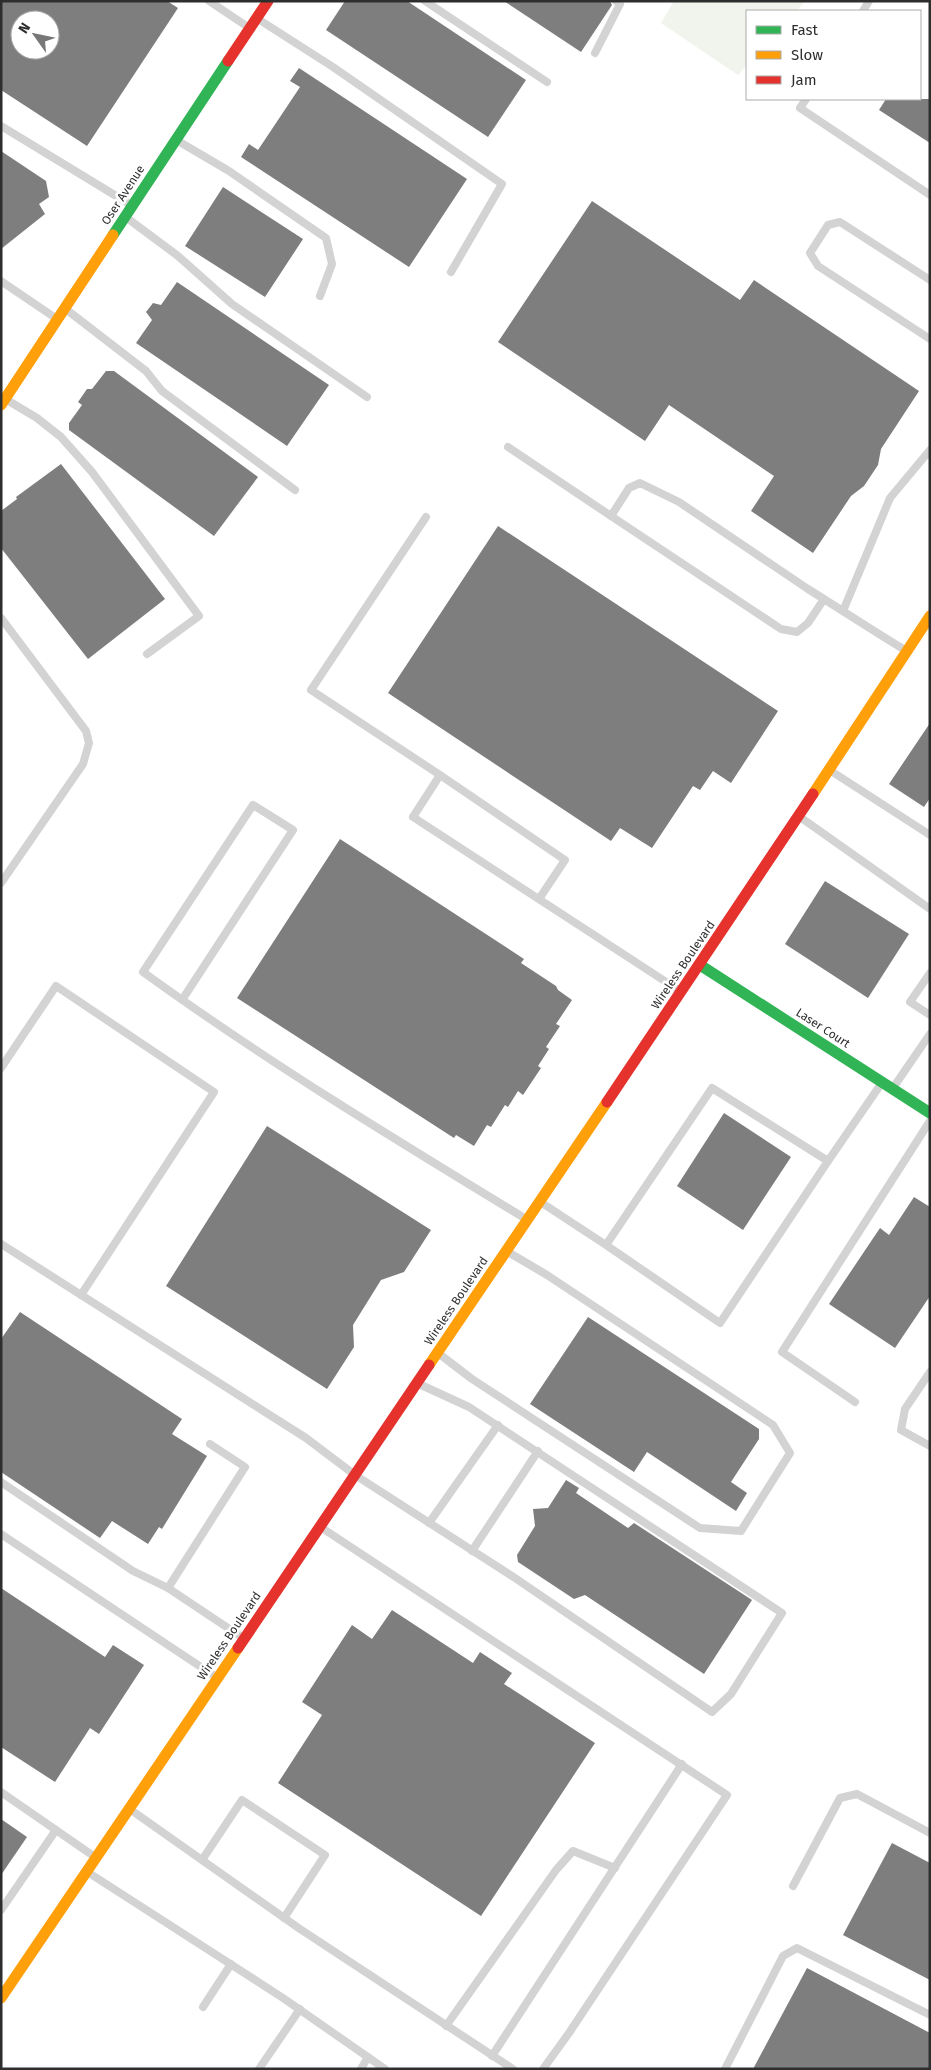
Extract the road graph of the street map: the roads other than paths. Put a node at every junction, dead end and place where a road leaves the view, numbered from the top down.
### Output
1 (209, 1) edge
2 (268, 1) edge
3 (425, 1) edge
4 (616, 1) edge
5 (256, 18) junction
6 (250, 28) junction
7 (595, 53) dead end
8 (547, 82) dead end
9 (805, 100) edge
10 (1, 126) edge
11 (176, 140) junction
12 (930, 195) edge
13 (132, 206) junction
14 (125, 217) junction
15 (451, 272) dead end
16 (1, 280) edge
17 (930, 280) edge
18 (320, 296) dead end
19 (65, 308) junction
20 (58, 319) junction
21 (930, 339) edge
22 (367, 397) dead end
23 (3, 402) edge
24 (508, 447) dead end
25 (930, 450) edge
26 (295, 490) dead end
27 (611, 516) junction
28 (426, 517) dead end
29 (824, 599) junction
30 (843, 611) junction
31 (1, 618) edge
32 (929, 619) edge
33 (906, 652) junction
34 (147, 654) dead end
35 (829, 770) junction
36 (440, 775) junction
37 (798, 816) junction
38 (930, 835) edge
39 (1, 883) edge
40 (539, 899) junction
41 (930, 908) edge
42 (700, 965) junction
43 (930, 973) edge
44 (682, 992) junction
45 (182, 1000) junction
46 (930, 1015) edge
47 (930, 1034) edge
48 (1, 1068) edge
49 (887, 1086) junction
50 (930, 1114) edge
51 (930, 1120) edge
52 (828, 1161) junction
53 (540, 1202) junction
54 (528, 1220) junction
55 (1, 1244) edge
56 (606, 1245) junction
57 (507, 1251) junction
58 (82, 1295) junction
59 (438, 1353) junction
60 (930, 1372) edge
61 (417, 1383) junction
62 (854, 1402) dead end
63 (498, 1425) junction
64 (210, 1444) dead end
65 (930, 1446) edge
66 (538, 1451) junction
67 (355, 1475) junction
68 (1, 1482) edge
69 (430, 1523) junction
70 (320, 1527) junction
71 (1, 1534) edge
72 (472, 1551) junction
73 (168, 1588) junction
74 (245, 1639) junction
75 (217, 1679) junction
76 (682, 1764) junction
77 (1, 1792) edge
78 (129, 1809) junction
79 (56, 1830) junction
80 (930, 1833) edge
81 (96, 1858) junction
82 (202, 1860) junction
83 (615, 1868) junction
84 (87, 1872) junction
85 (793, 1886) dead end
86 (1, 1910) edge
87 (284, 1918) junction
88 (231, 1964) junction
89 (1, 1998) edge
90 (203, 2007) dead end
91 (300, 2009) junction
92 (930, 2015) edge
93 (446, 2026) junction
94 (492, 2056) junction
95 (368, 2057) junction
96 (260, 2069) edge
97 (361, 2069) edge
98 (385, 2069) edge
99 (513, 2069) edge
100 (543, 2069) edge
101 (725, 2069) edge

1 - 6 lane
2 - 5 street, Oser Avenue
3 - 8 lane
4 - 7 lane
5 - 6 street, Oser Avenue
5 - 15 lane
6 - 11 street, Oser Avenue
9 - 12 lane
10 - 13 lane
11 - 13 street, Oser Avenue
11 - 18 lane
13 - 14 street, Oser Avenue
14 - 19 street, Oser Avenue
14 - 22 lane
16 - 20 lane
17 - 21 lane
19 - 20 street, Oser Avenue
19 - 26 lane
20 - 23 street, Oser Avenue
23 - 34 lane
24 - 27 lane
25 - 30 lane
27 - 29 lane
27 - 29 lane
28 - 36 lane
29 - 30 lane
30 - 33 lane
31 - 39 lane
32 - 33 street, Wireless Boulevard
33 - 35 street, Wireless Boulevard
35 - 37 street, Wireless Boulevard
35 - 38 lane
36 - 40 lane
36 - 40 lane
37 - 41 lane
37 - 42 street, Wireless Boulevard
40 - 44 lane
42 - 44 street, Wireless Boulevard
42 - 49 street, Laser Court
43 - 46 lane
44 - 53 street, Wireless Boulevard
45 - 45 lane
45 - 54 lane
47 - 49 lane
48 - 58 lane
49 - 50 street, Laser Court
49 - 52 lane
51 - 62 lane
52 - 56 lane
52 - 56 lane
53 - 54 street, Wireless Boulevard
53 - 56 lane
54 - 57 street, Wireless Boulevard
55 - 58 lane
57 - 59 street, Wireless Boulevard
57 - 59 lane
58 - 67 lane
59 - 61 street, Wireless Boulevard
60 - 65 lane
61 - 63 lane
61 - 67 street, Wireless Boulevard
63 - 66 lane
63 - 69 lane
64 - 73 lane
66 - 72 lane
66 - 72 lane
67 - 69 lane
67 - 70 street, Wireless Boulevard
68 - 73 lane
69 - 72 lane
70 - 74 street, Wireless Boulevard
70 - 76 lane
71 - 75 lane
73 - 74 lane
74 - 75 street, Wireless Boulevard
75 - 78 street, Wireless Boulevard
76 - 83 lane
76 - 100 lane
77 - 79 lane
78 - 81 street, Wireless Boulevard
78 - 82 lane
79 - 81 lane
79 - 86 lane
80 - 85 lane
81 - 84 street, Wireless Boulevard
82 - 87 lane
82 - 87 lane
83 - 93 lane
83 - 94 lane
84 - 88 lane
84 - 89 street, Wireless Boulevard
87 - 93 lane
88 - 90 lane
88 - 91 lane
91 - 95 lane
91 - 96 lane
92 - 101 lane
93 - 94 lane
94 - 99 lane
95 - 97 lane
95 - 98 lane

